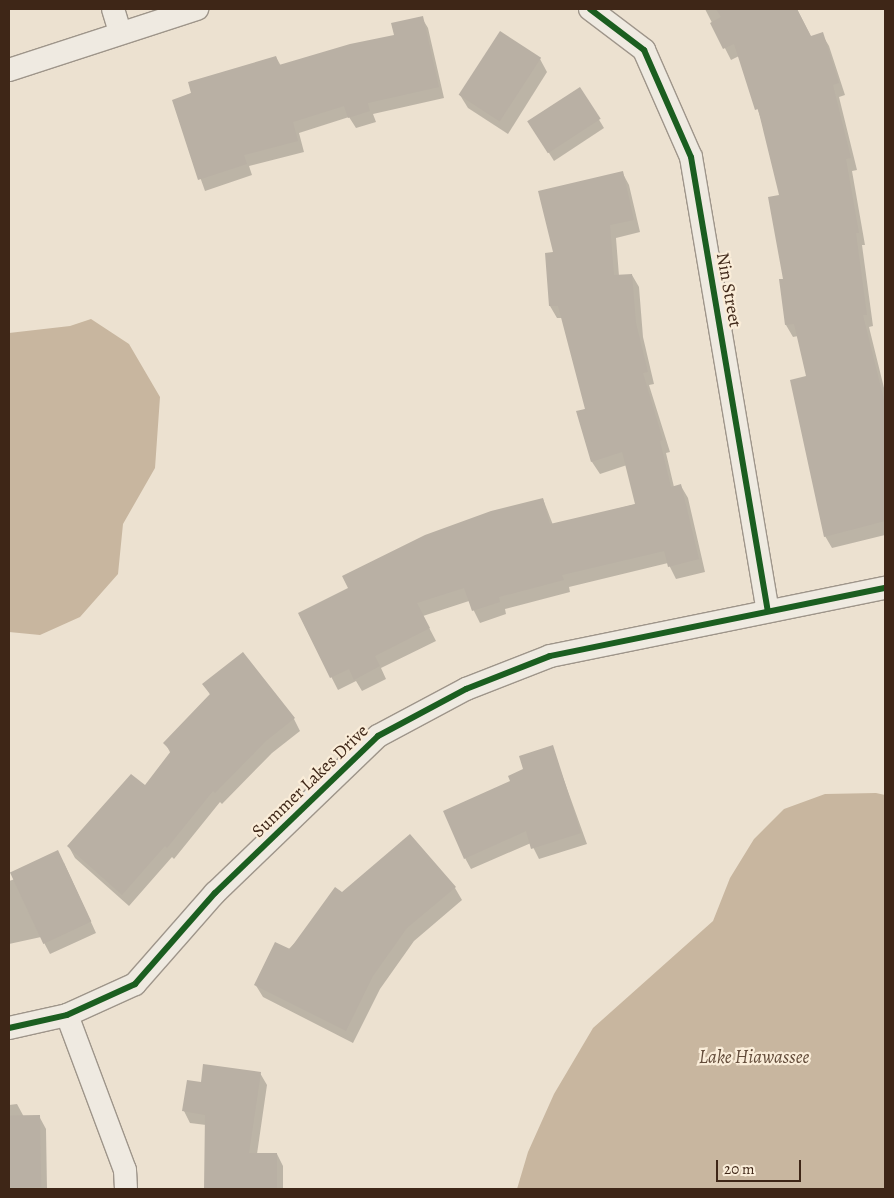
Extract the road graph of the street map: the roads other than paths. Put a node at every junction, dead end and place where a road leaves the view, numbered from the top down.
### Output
1 (113, 9) edge
2 (197, 9) edge
3 (590, 9) edge
4 (160, 14) edge
5 (120, 32) junction
6 (9, 70) edge
7 (885, 588) edge
8 (768, 611) junction
9 (68, 1016) junction
10 (9, 1028) edge
11 (126, 1189) edge

1 - 5 street
2 - 4 street
3 - 8 street, Nin Street
4 - 5 street
5 - 6 street
7 - 8 street, Summer Lakes Drive
8 - 9 street, Summer Lakes Drive
9 - 10 street, Summer Lakes Drive
9 - 11 street

